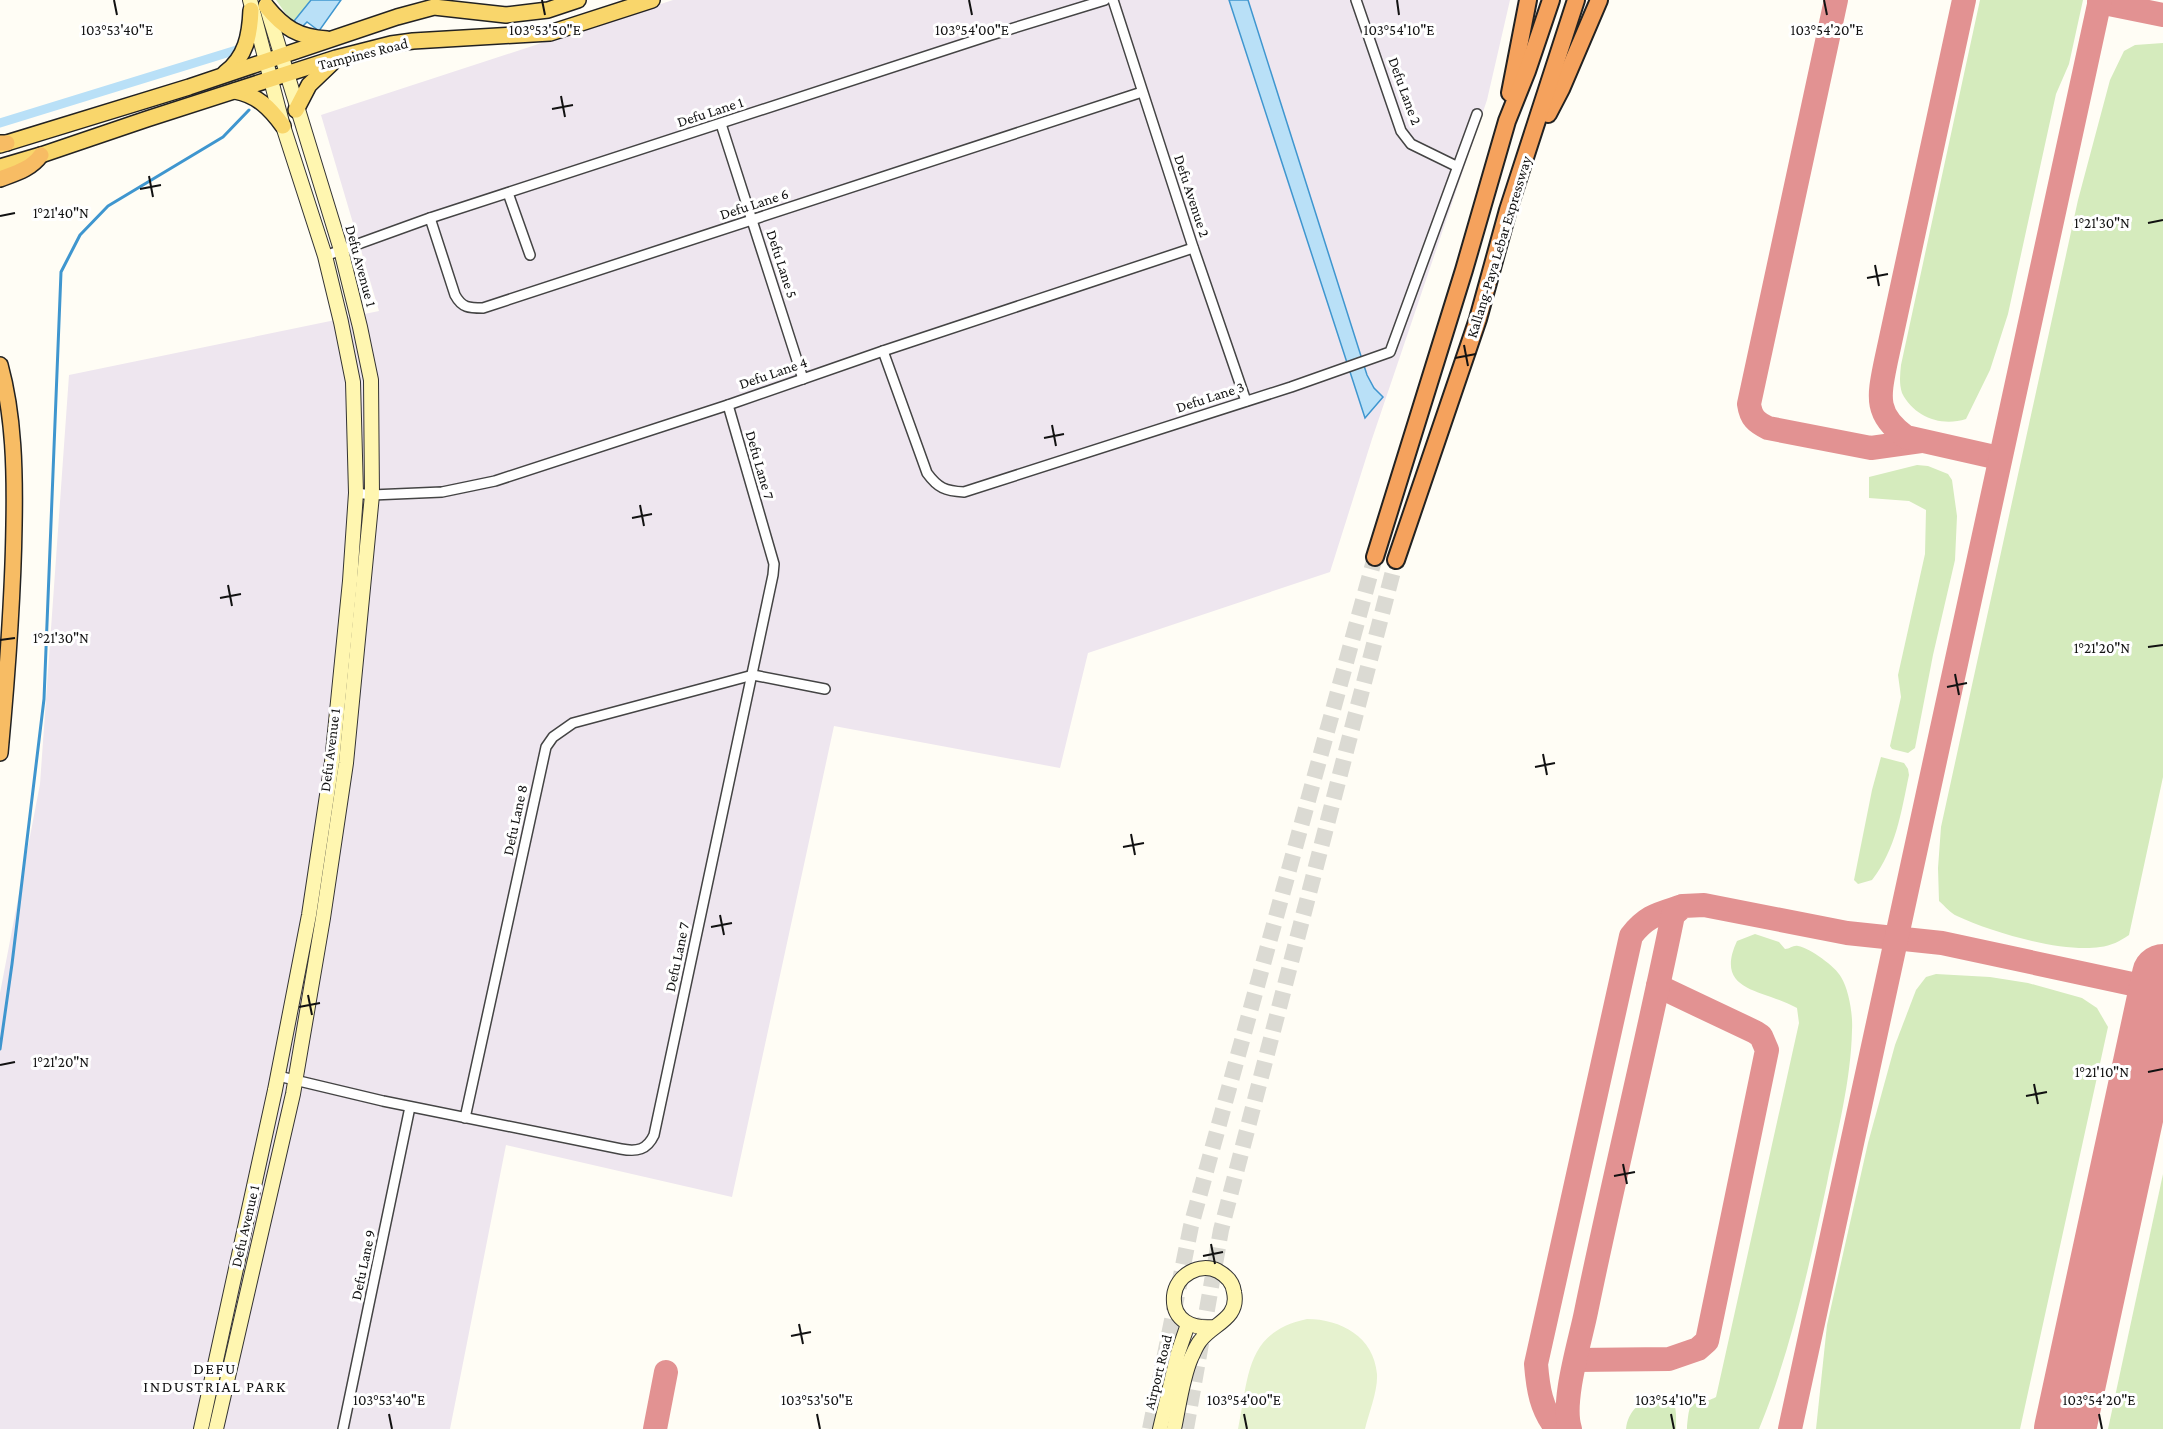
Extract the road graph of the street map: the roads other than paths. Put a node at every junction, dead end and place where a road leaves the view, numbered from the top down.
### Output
1 (578, 0) edge
2 (652, 0) edge
3 (1105, 0) edge
4 (1113, 0) edge
5 (1356, 0) edge
6 (1528, 0) edge
7 (1551, 0) edge
8 (1576, 0) edge
9 (1599, 0) edge
10 (258, 4) edge
11 (334, 39) junction
12 (281, 56) junction
13 (336, 58) junction
14 (265, 61) junction
15 (286, 75) junction
16 (220, 76) junction
17 (271, 80) junction
18 (235, 91) junction
19 (1142, 92) junction
20 (296, 110) junction
21 (1477, 114) dead end
22 (1507, 121) junction
23 (721, 124) junction
24 (283, 126) junction
25 (2, 144) edge
26 (41, 155) junction
27 (1526, 155) junction
28 (1456, 166) junction
29 (0, 167) edge
30 (0, 179) edge
31 (508, 193) junction
32 (430, 218) junction
33 (752, 221) junction
34 (1194, 248) junction
35 (341, 250) junction
36 (530, 255) dead end
37 (326, 256) junction
38 (883, 351) junction
39 (0, 366) edge
40 (803, 379) junction
41 (1246, 401) junction
42 (728, 405) junction
43 (356, 493) junction
44 (372, 495) junction
45 (1376, 557) tunnel mouth
46 (1396, 560) tunnel mouth
47 (12, 594) junction
48 (0, 612) edge
49 (753, 675) junction
50 (825, 689) dead end
51 (0, 753) edge
52 (278, 1076) junction
53 (295, 1082) junction
54 (410, 1107) junction
55 (465, 1118) junction
56 (1188, 1324) junction
57 (1214, 1327) junction
58 (201, 1429) edge
59 (216, 1429) edge
60 (343, 1429) edge
61 (1160, 1429) edge
62 (1174, 1429) edge

1 - 11 main road, Tampines Road
2 - 13 main road, Tampines Road
3 - 23 street, Defu Lane 1
4 - 19 street, Defu Avenue 2
5 - 28 street, Defu Lane 2
6 - 22 highway
7 - 22 highway, Kallang-Paya Lebar Expressway
8 - 27 highway, Kallang-Paya Lebar Expressway
9 - 27 highway
10 - 11 main road
10 - 12 main road
10 - 14 main road
10 - 16 main road
11 - 12 main road, Tampines Road
12 - 14 main road, Tampines Road
12 - 15 main road
13 - 15 main road, Tampines Road
13 - 20 main road
14 - 16 main road, Tampines Road
14 - 17 main road
15 - 17 main road, Tampines Road
15 - 20 main road, Defu Avenue 1
16 - 25 main road, Tampines Road
17 - 18 main road, Tampines Road
17 - 24 main road, Defu Avenue 1
18 - 24 main road
18 - 26 main road, Tampines Road
19 - 33 street, Defu Lane 6
19 - 34 street, Defu Avenue 2
20 - 35 main road, Defu Avenue 1
21 - 28 street, Defu Lane 3
22 - 45 highway, Kallang-Paya Lebar Expressway
23 - 31 street, Defu Lane 1
23 - 33 street, Defu Lane 5
24 - 37 main road, Defu Avenue 1
26 - 29 main road, Tampines Road
26 - 30 highway
27 - 46 highway, Kallang-Paya Lebar Expressway
28 - 41 street, Defu Lane 3
31 - 32 street, Defu Lane 1
31 - 36 street
32 - 33 street, Defu Lane 6
32 - 35 street, Defu Lane 1
33 - 40 street, Defu Lane 5
34 - 38 street, Defu Lane 4
34 - 41 street, Defu Avenue 2
35 - 37 street, Defu Lane 1
35 - 44 main road, Defu Avenue 1
37 - 43 main road, Defu Avenue 1
38 - 40 street, Defu Lane 4
38 - 41 street, Defu Lane 3
39 - 47 highway
40 - 42 street, Defu Lane 4
42 - 44 street, Defu Lane 4
42 - 49 street, Defu Lane 7
43 - 44 street, Defu Lane 4
43 - 52 main road, Defu Avenue 1
44 - 53 main road, Defu Avenue 1
47 - 48 highway
47 - 51 highway
49 - 50 street
49 - 55 street, Defu Lane 8
49 - 55 street, Defu Lane 7
52 - 53 street, Defu Lane 7
52 - 58 main road, Defu Avenue 1
53 - 54 street, Defu Lane 7
53 - 59 main road, Defu Avenue 1
54 - 55 street, Defu Lane 7
54 - 60 street, Defu Lane 9
56 - 57 main road, Airport Road
56 - 57 main road, Airport Road
56 - 61 main road, Airport Road
57 - 62 main road, Airport Road

